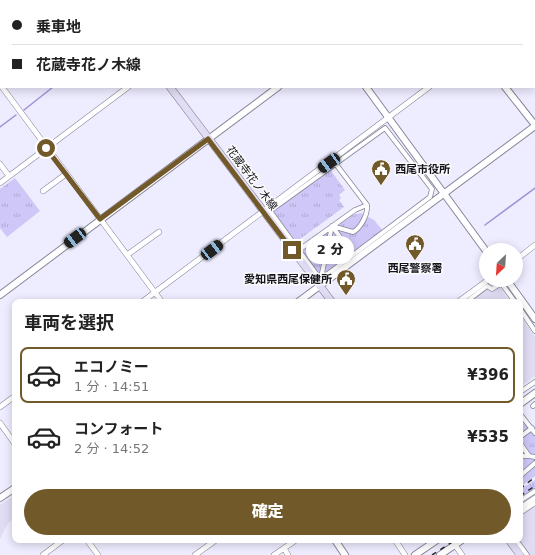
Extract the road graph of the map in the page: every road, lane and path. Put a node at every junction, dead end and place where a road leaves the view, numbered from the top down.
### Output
1 (2, 88) edge
2 (127, 88) edge
3 (171, 88) edge
4 (277, 88) edge
5 (367, 88) edge
6 (428, 88) edge
7 (507, 88) edge
8 (389, 118) junction
9 (535, 126) edge
10 (208, 139) junction
11 (46, 148) junction
12 (335, 163) junction
13 (0, 164) edge
14 (66, 174) junction
15 (9, 176) junction
16 (0, 182) edge
17 (43, 191) dead end
18 (444, 194) junction
19 (367, 205) junction
20 (264, 211) junction
21 (100, 219) junction
22 (332, 226) junction
23 (159, 232) dead end
24 (480, 243) edge
25 (535, 245) edge
26 (299, 250) junction
27 (523, 254) edge
28 (127, 255) junction
29 (353, 255) junction
30 (322, 273) dead end
31 (320, 286) junction
32 (479, 287) edge
33 (486, 287) edge
34 (506, 287) edge
35 (508, 287) edge
36 (154, 293) junction
37 (0, 295) edge
38 (146, 299) edge
39 (159, 299) edge
40 (302, 299) edge
41 (330, 299) edge
42 (462, 299) edge
43 (470, 299) edge
44 (513, 299) edge
45 (518, 299) edge
46 (523, 305) edge
47 (523, 313) edge
48 (535, 319) edge
49 (535, 331) edge
50 (535, 382) edge
51 (523, 390) edge
52 (535, 392) edge
53 (12, 398) edge
54 (523, 402) edge
55 (0, 408) edge
56 (523, 418) edge
57 (0, 423) edge
58 (532, 428) junction
59 (535, 433) edge
60 (523, 435) edge
61 (12, 440) edge
62 (523, 447) edge
63 (523, 456) edge
64 (529, 456) junction
65 (535, 457) edge
66 (535, 463) edge
67 (523, 473) edge
68 (535, 488) edge
69 (12, 490) edge
70 (535, 491) edge
71 (0, 498) edge
72 (535, 498) edge
73 (523, 499) edge
74 (535, 503) edge
75 (523, 506) edge
76 (523, 511) edge
77 (59, 543) edge
78 (89, 543) edge
79 (212, 543) edge
80 (292, 543) edge
81 (337, 543) edge
82 (397, 543) edge
83 (433, 543) edge
84 (511, 543) edge
85 (518, 543) edge
86 (455, 544) joint
87 (284, 548) junction
88 (43, 555) edge
89 (98, 555) edge
90 (196, 555) edge
91 (274, 555) edge
92 (288, 555) edge
93 (345, 555) edge
94 (405, 555) edge
95 (415, 555) edge
96 (440, 555) edge
97 (462, 555) edge
98 (520, 555) edge
99 (527, 555) edge

1 - 11 street
2 - 11 street
3 - 10 main road, 花蔵寺花ノ木線
4 - 10 street
5 - 8 street
6 - 8 street
7 - 9 street
8 - 18 street
8 - 20 street
9 - 18 street
10 - 20 main road, 花蔵寺花ノ木線
10 - 21 street
11 - 14 street
11 - 15 street
12 - 19 street
12 - 26 street
12 - 29 street
13 - 15 street
14 - 17 street
14 - 21 street
15 - 16 street
18 - 24 street
18 - 31 street
19 - 22 street
19 - 22 street
20 - 31 main road, 花蔵寺花ノ木線
20 - 36 street
21 - 28 street
21 - 37 street
22 - 26 street
22 - 29 street
22 - 30 street
23 - 28 street
25 - 27 street
26 - 29 street
28 - 36 street
31 - 40 street
31 - 41 main road, 花蔵寺花ノ木線
32 - 42 street
33 - 43 street
34 - 44 street
35 - 45 street
36 - 38 street
36 - 39 street
46 - 48 street
47 - 49 street
50 - 51 street
52 - 54 street
53 - 55 street
56 - 58 street
57 - 61 street
58 - 59 street
58 - 60 street
62 - 64 street
63 - 64 street
64 - 65 street
66 - 67 street
68 - 70 street
69 - 71 street
70 - 73 street
72 - 75 street
74 - 76 street
77 - 88 street
78 - 89 street
79 - 90 street
80 - 87 street
81 - 93 street
82 - 94 street
83 - 95 street
84 - 98 main road
85 - 99 street
86 - 96 street
86 - 97 street
87 - 91 street
87 - 92 street

